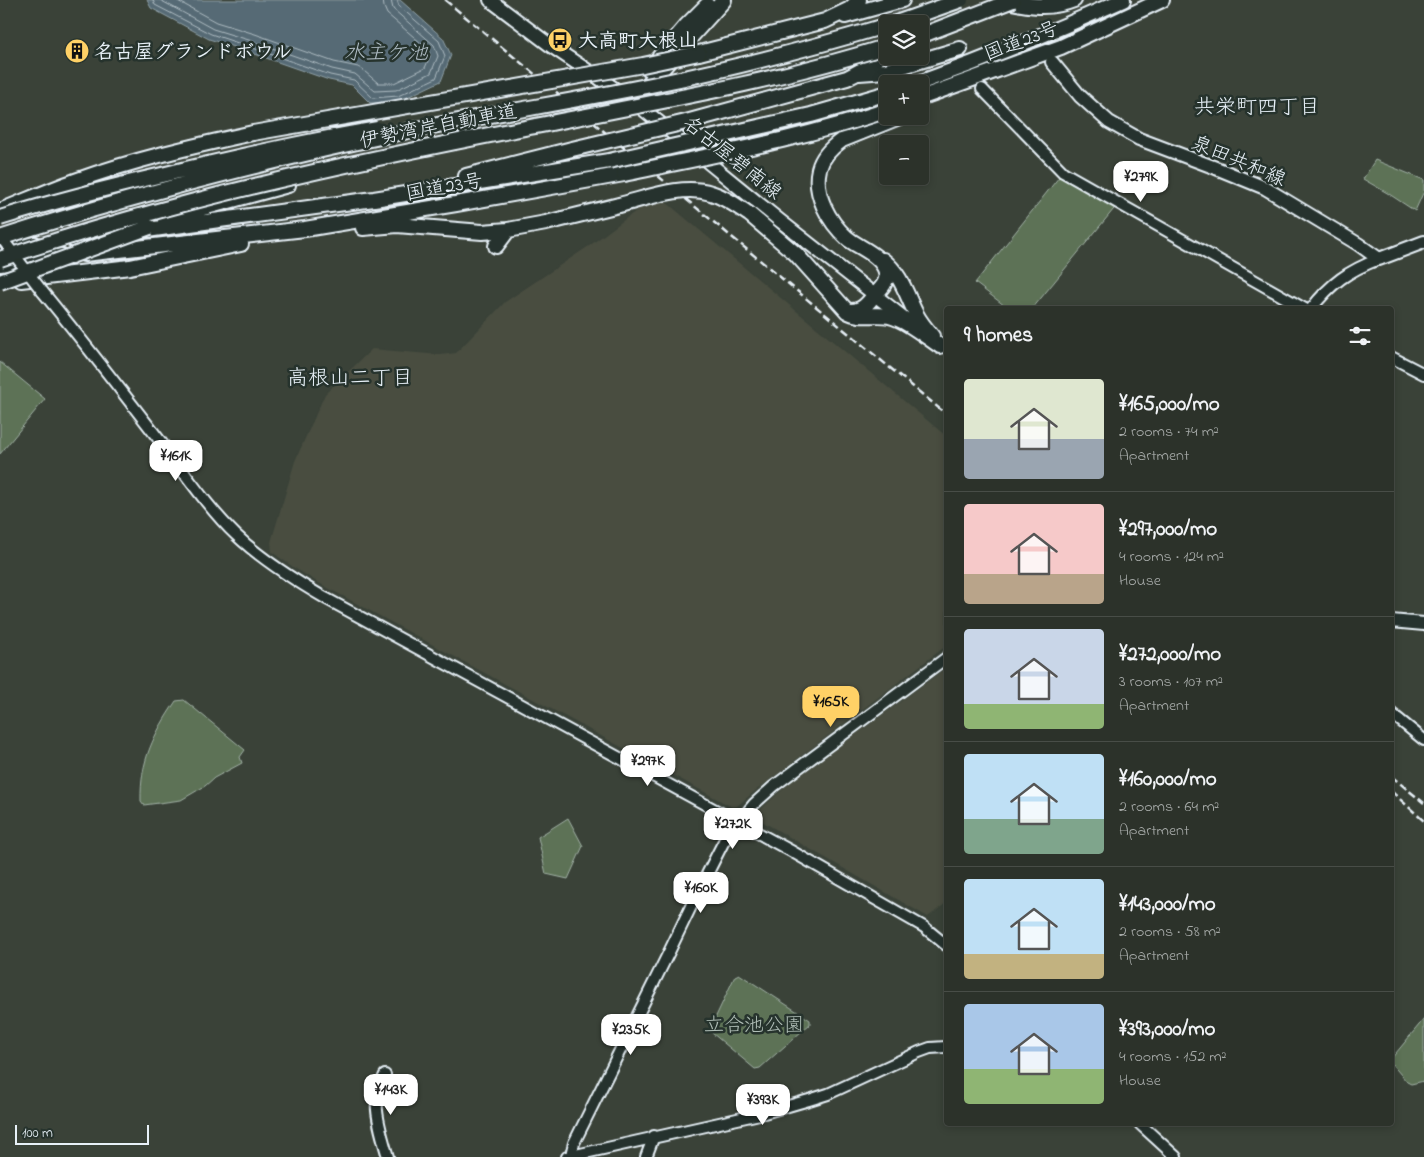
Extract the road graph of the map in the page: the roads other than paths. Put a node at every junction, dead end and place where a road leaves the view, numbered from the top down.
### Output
1 (490, 0) edge
2 (713, 0) edge
3 (724, 0) edge
4 (730, 0) edge
5 (859, 0) edge
6 (902, 0) edge
7 (961, 0) edge
8 (1003, 0) edge
9 (1013, 0) edge
10 (1023, 0) edge
11 (1074, 0) edge
12 (1123, 0) edge
13 (1162, 0) edge
14 (1055, 5) junction
15 (918, 15) edge
16 (825, 21) junction
17 (703, 22) junction
18 (879, 28) edge
19 (929, 33) edge
20 (879, 49) edge
21 (960, 49) dead end
22 (879, 58) edge
23 (1052, 62) dead end
24 (858, 73) junction
25 (929, 79) edge
26 (966, 82) junction
27 (655, 84) junction
28 (982, 89) dead end
29 (929, 95) edge
30 (879, 96) edge
31 (630, 99) junction
32 (929, 102) edge
33 (879, 113) edge
34 (880, 125) edge
35 (530, 127) junction
36 (374, 199) junction
37 (0, 212) edge
38 (0, 218) edge
39 (305, 229) junction
40 (508, 230) junction
41 (0, 237) edge
42 (1424, 242) edge
43 (496, 246) dead end
44 (0, 248) edge
45 (870, 253) junction
46 (0, 259) edge
47 (1379, 259) junction
48 (0, 264) edge
49 (0, 283) edge
50 (876, 294) junction
51 (1300, 306) edge
52 (1313, 306) edge
53 (847, 311) junction
54 (943, 349) edge
55 (1394, 359) edge
56 (1424, 374) edge
57 (1394, 621) edge
58 (1424, 624) edge
59 (944, 659) edge
60 (1394, 715) edge
61 (1424, 740) edge
62 (738, 822) junction
63 (944, 943) edge
64 (944, 1047) edge
65 (385, 1075) dead end
66 (1142, 1126) edge
67 (654, 1136) junction
68 (569, 1156) edge
69 (388, 1157) edge
70 (646, 1157) edge
71 (1176, 1157) edge

1 - 31 main road, 名古屋碧南線
2 - 31 highway
3 - 17 highway
4 - 17 highway
5 - 16 highway
6 - 16 highway
7 - 15 highway, bridge
8 - 14 highway
9 - 19 highway, bridge
10 - 14 highway
11 - 14 highway
12 - 25 highway, 国道23号
13 - 26 highway, 国道23号
16 - 37 highway, bridge
17 - 31 highway
18 - 27 highway, 伊勢湾岸自動車道, bridge
20 - 35 highway, 伊勢湾岸自動車道, bridge
21 - 24 highway
22 - 24 highway
23 - 47 main road, 泉田共和線
24 - 36 highway, bridge
26 - 29 highway, 国道23号
26 - 32 highway
27 - 38 highway, bridge
27 - 41 highway, 伊勢湾岸自動車道, bridge
28 - 51 street
30 - 36 highway, 国道23号, bridge
31 - 50 main road, 名古屋碧南線
33 - 39 highway, 国道23号, bridge
34 - 45 highway
35 - 46 highway, 伊勢湾岸自動車道, bridge
35 - 49 highway, bridge
36 - 44 highway, 国道23号
39 - 40 highway
39 - 48 highway, 国道23号
39 - 49 highway
40 - 43 highway
40 - 53 highway, bridge
41 - 62 street, bridge
42 - 47 main road
45 - 50 highway
45 - 54 highway
47 - 52 street
50 - 53 highway
50 - 54 main road, 名古屋碧南線
53 - 54 highway
55 - 56 street
57 - 58 main road
59 - 62 street
60 - 61 street
62 - 63 street
62 - 68 street
64 - 67 street
65 - 69 street
66 - 71 street
67 - 68 street
67 - 70 street

